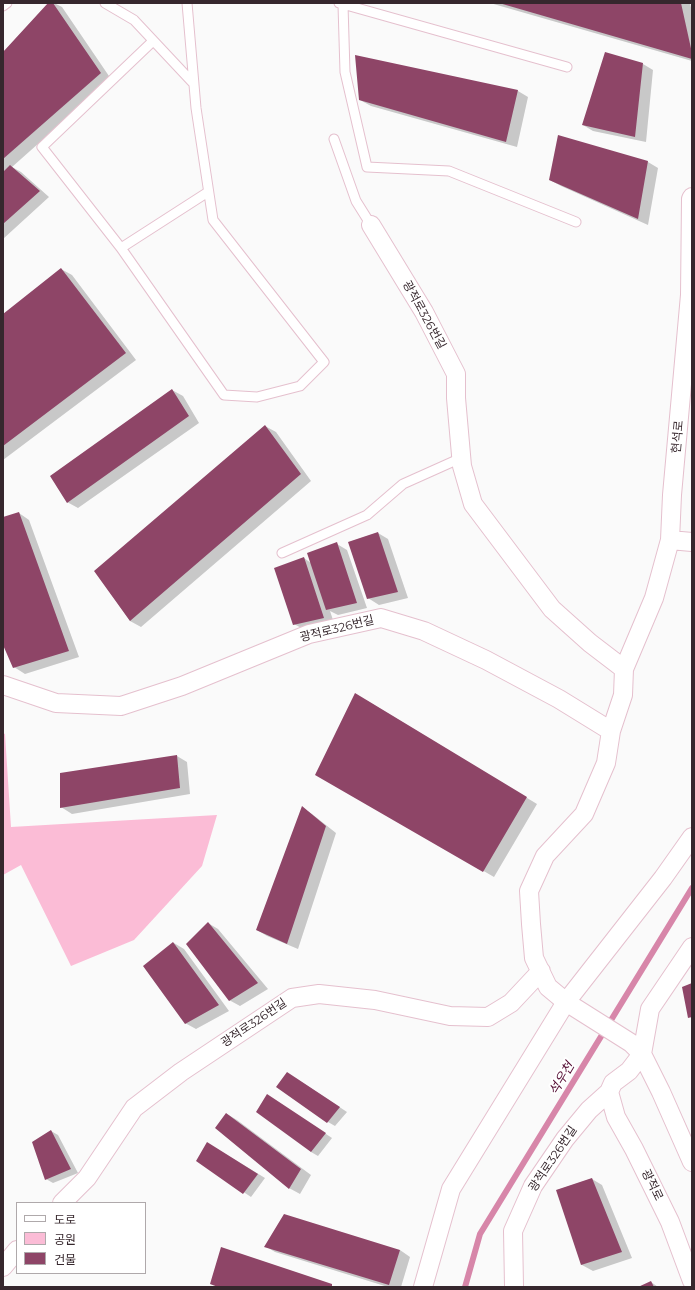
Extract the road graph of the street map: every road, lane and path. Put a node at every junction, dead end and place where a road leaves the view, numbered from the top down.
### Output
1 (7, 3) edge
2 (105, 3) edge
3 (187, 3) edge
4 (340, 4) edge
5 (3, 6) edge
6 (153, 40) junction
7 (567, 67) dead end
8 (194, 84) junction
9 (334, 139) dead end
10 (208, 192) junction
11 (692, 197) edge
12 (576, 222) dead end
13 (370, 225) joint
14 (121, 248) junction
15 (461, 458) junction
16 (670, 540) junction
17 (692, 542) edge
18 (282, 553) dead end
19 (624, 669) junction
20 (3, 685) edge
21 (611, 731) junction
22 (692, 837) edge
23 (692, 946) edge
24 (541, 971) junction
25 (566, 1002) junction
26 (636, 1049) junction
27 (609, 1092) junction
28 (692, 1162) edge
29 (63, 1202) edge
30 (16, 1251) edge
31 (3, 1267) edge
32 (692, 1281) edge
33 (514, 1286) edge
34 (423, 1287) edge

1 - 5 lane
2 - 6 lane
3 - 8 lane
4 - 7 lane
4 - 12 lane
6 - 8 lane
6 - 14 lane
8 - 10 lane
9 - 13 lane
10 - 14 lane
10 - 14 lane
11 - 16 street, 현석로
13 - 15 street, 광적로326번길
15 - 18 lane
15 - 19 street, 광적로326번길
16 - 17 street
16 - 19 street, 현석로
19 - 21 street
20 - 21 street, 광적로326번길
21 - 24 street
22 - 25 street
23 - 26 street
24 - 25 street
24 - 29 street, 광적로326번길
25 - 26 street
25 - 34 street
26 - 27 street, 광적로326번길
26 - 28 street
27 - 32 street, 광적로
27 - 33 street, 광적로326번길
30 - 31 street

